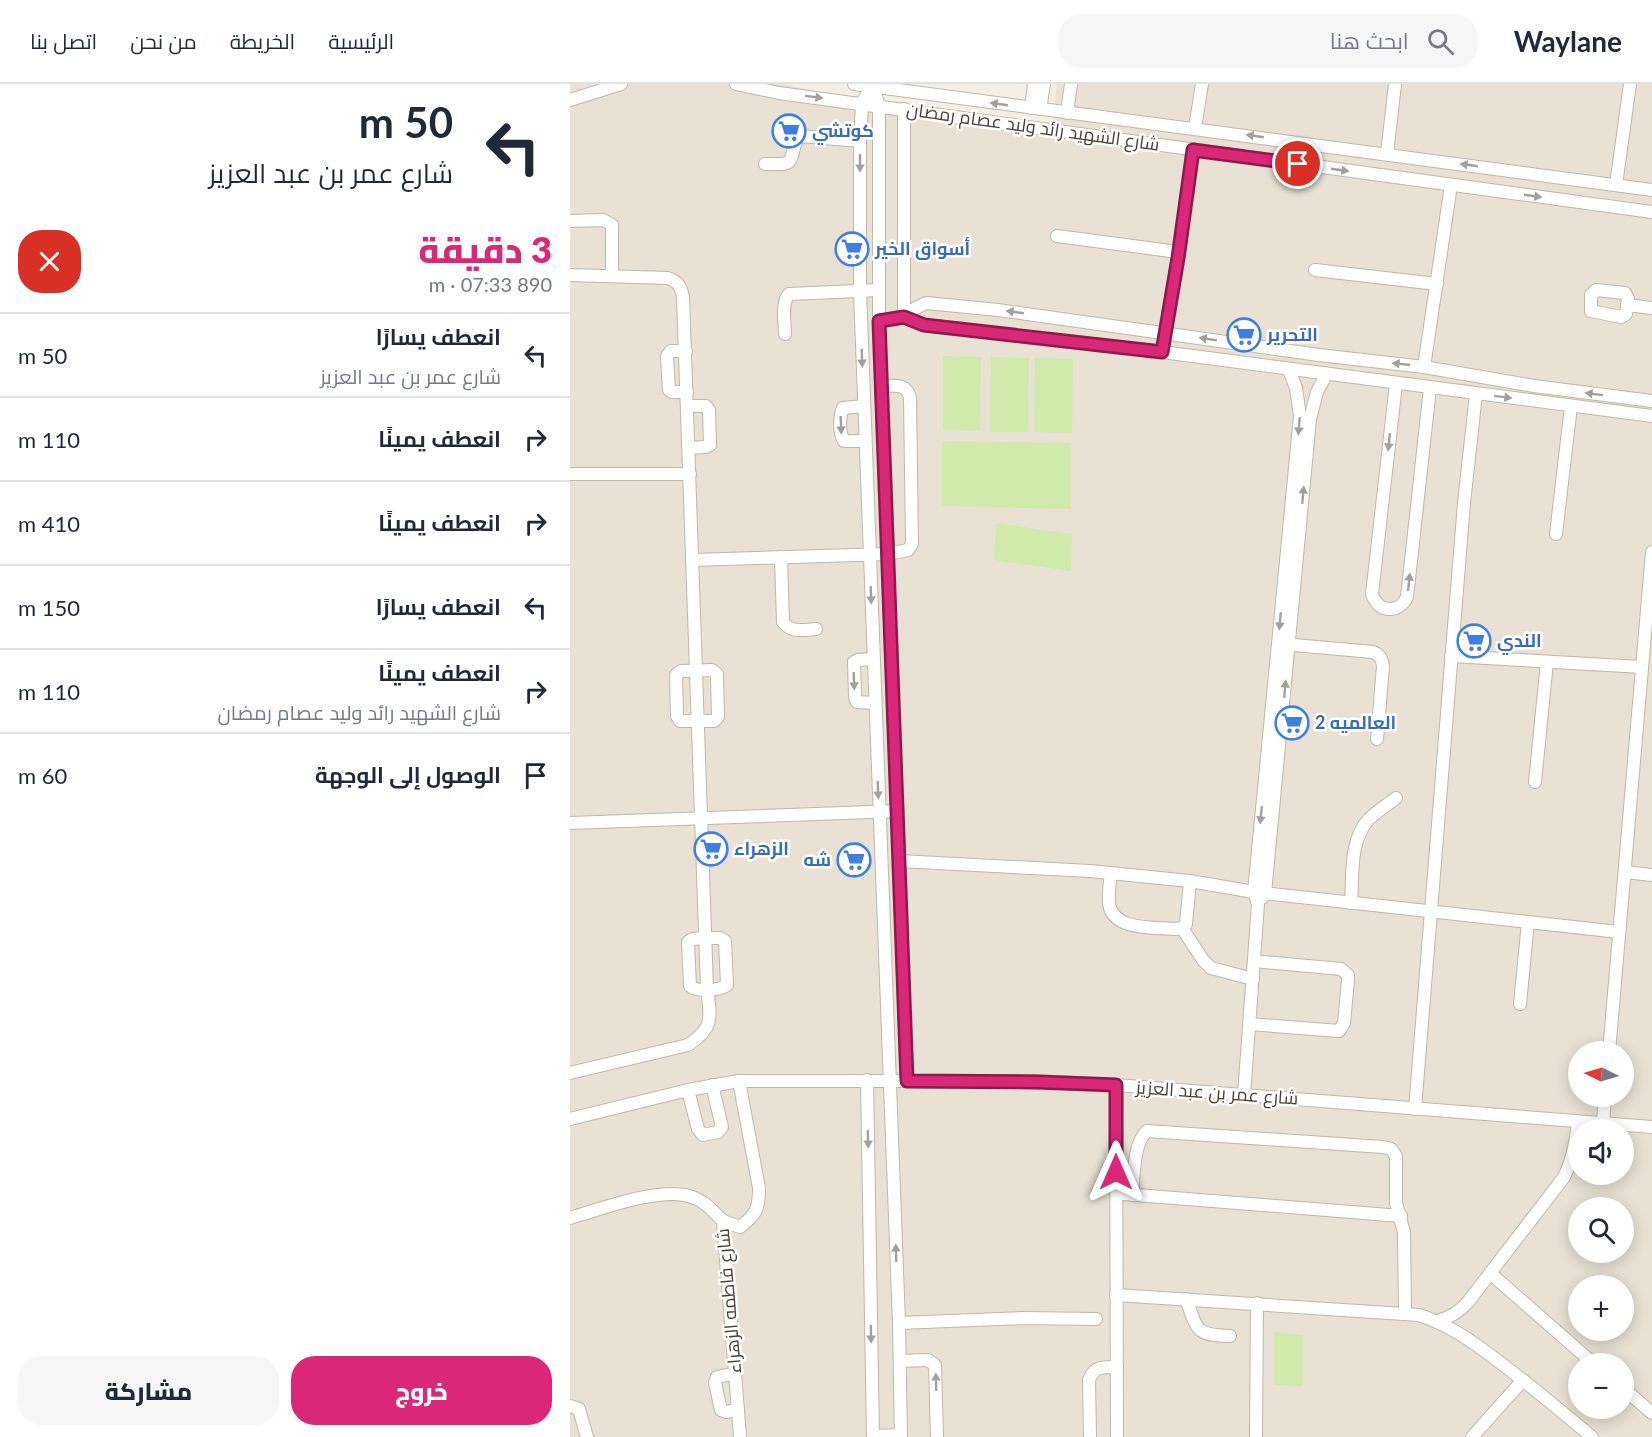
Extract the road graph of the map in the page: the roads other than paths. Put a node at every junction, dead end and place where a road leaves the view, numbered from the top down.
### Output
1 (621, 84) edge
2 (736, 84) edge
3 (854, 84) edge
4 (1034, 84) edge
5 (1044, 84) edge
6 (1071, 84) edge
7 (1202, 84) edge
8 (1395, 84) edge
9 (1630, 84) edge
10 (873, 86) edge
11 (570, 100) edge
12 (862, 103) junction
13 (879, 106) junction
14 (904, 109) junction
15 (1036, 109) junction
16 (1067, 113) junction
17 (1195, 128) junction
18 (860, 141) junction
19 (1193, 150) junction
20 (1387, 154) junction
21 (765, 164) dead end
22 (1450, 185) junction
23 (1616, 185) junction
24 (1652, 190) edge
25 (1652, 212) edge
26 (570, 221) edge
27 (1057, 236) dead end
28 (1179, 252) junction
29 (1315, 270) dead end
30 (570, 275) edge
31 (612, 276) junction
32 (1437, 284) junction
33 (860, 291) junction
34 (879, 291) junction
35 (1627, 305) dead end
36 (1652, 308) edge
37 (904, 317) junction
38 (879, 321) junction
39 (1165, 333) junction
40 (785, 334) dead end
41 (686, 351) junction
42 (1162, 352) junction
43 (1424, 367) junction
44 (1289, 370) junction
45 (1326, 375) junction
46 (1396, 384) junction
47 (882, 386) junction
48 (1430, 388) junction
49 (687, 392) junction
50 (1476, 394) junction
51 (1652, 401) edge
52 (688, 406) junction
53 (864, 406) junction
54 (1571, 406) junction
55 (1652, 416) edge
56 (865, 441) junction
57 (689, 448) junction
58 (570, 474) edge
59 (690, 474) junction
60 (1556, 534) dead end
61 (1652, 552) edge
62 (888, 554) junction
63 (869, 555) junction
64 (781, 557) junction
65 (693, 560) junction
66 (1649, 622) edge
67 (816, 629) dead end
68 (1283, 644) junction
69 (1451, 656) junction
70 (873, 659) junction
71 (1547, 662) junction
72 (1642, 667) junction
73 (697, 671) junction
74 (875, 703) junction
75 (698, 721) junction
76 (1377, 739) dead end
77 (1535, 782) dead end
78 (1396, 798) dead end
79 (898, 811) junction
80 (879, 812) junction
81 (702, 818) junction
82 (570, 823) edge
83 (899, 861) junction
84 (1625, 872) junction
85 (1111, 873) junction
86 (1652, 875) edge
87 (1190, 881) junction
88 (1259, 896) junction
89 (1351, 903) junction
90 (1430, 911) junction
91 (1528, 922) junction
92 (1182, 928) junction
93 (1619, 932) junction
94 (705, 938) junction
95 (1254, 961) junction
96 (1252, 979) junction
97 (707, 989) junction
98 (1520, 1004) dead end
99 (1249, 1024) junction
100 (1610, 1041) edge
101 (570, 1073) edge
102 (867, 1080) junction
103 (739, 1081) junction
104 (889, 1081) junction
105 (907, 1081) junction
106 (712, 1085) junction
107 (1116, 1085) junction
108 (688, 1090) junction
109 (1244, 1095) junction
110 (1414, 1109) junction
111 (570, 1119) edge
112 (1568, 1121) edge
113 (1634, 1126) edge
114 (1652, 1127) edge
115 (1568, 1167) edge
116 (1116, 1194) junction
117 (1132, 1195) junction
118 (1401, 1216) junction
119 (570, 1218) edge
120 (723, 1221) junction
121 (1490, 1274) junction
122 (1116, 1295) junction
123 (1185, 1299) junction
124 (1257, 1303) junction
125 (1405, 1313) junction
126 (1096, 1319) dead end
127 (1438, 1321) junction
128 (899, 1323) junction
129 (1230, 1336) dead end
130 (1581, 1353) edge
131 (900, 1361) junction
132 (1116, 1367) junction
133 (736, 1373) junction
134 (1523, 1380) junction
135 (1634, 1397) edge
136 (570, 1406) edge
137 (738, 1409) junction
138 (1652, 1413) edge
139 (873, 1436) edge
140 (901, 1436) edge
141 (587, 1437) edge
142 (740, 1437) edge
143 (937, 1437) edge
144 (1090, 1437) edge
145 (1117, 1437) edge
146 (1256, 1437) edge
147 (1472, 1437) edge
148 (1592, 1437) edge

1 - 11 street
2 -> 12 street, شارع الشهيد رائد وليد عصام رمضان
3 - 10 street, شارع الشهيد رائد وليد عصام رمضان
4 - 15 street
5 - 15 street
6 - 16 street
7 - 17 street
8 - 20 street
9 - 23 street
10 - 12 street
10 - 13 street
15 -> 10 street, شارع الشهيد رائد وليد عصام رمضان
12 - 13 street, شارع الشهيد رائد وليد عصام رمضان
12 - 18 street
13 - 14 street, شارع الشهيد رائد وليد عصام رمضان
13 - 34 street
14 - 19 street, شارع الشهيد رائد وليد عصام رمضان
14 - 37 street
15 - 16 street, شارع الشهيد رائد وليد عصام رمضان
16 - 17 street, شارع الشهيد رائد وليد عصام رمضان
20 -> 17 street, شارع الشهيد رائد وليد عصام رمضان
18 - 21 street
18 -> 33 street
19 -> 22 street, شارع الشهيد رائد وليد عصام رمضان
19 - 28 street
23 -> 20 street, شارع الشهيد رائد وليد عصام رمضان
22 -> 25 street, شارع الشهيد رائد وليد عصام رمضان
22 - 32 street
23 - 24 street, شارع الشهيد رائد وليد عصام رمضان
26 - 31 street
27 - 28 street
28 - 39 street
29 - 32 street
30 - 31 street
31 - 41 street
32 - 43 street
33 - 34 street
33 - 40 street
33 -> 53 street
34 - 38 street
35 - 36 street
37 - 38 street
39 -> 37 street
37 - 42 street
38 - 47 street
39 - 42 street
43 -> 39 street
41 - 49 street
41 - 49 street
42 - 44 street
51 -> 43 street
44 - 45 street
44 -> 68 street
45 - 46 street
68 -> 45 street
46 - 48 street
46 -> 48 street
47 - 62 street
47 - 62 street
48 - 50 street
49 - 52 street
50 -> 54 street
50 - 69 street
52 - 57 street
52 - 57 street
53 - 56 street
53 -> 56 street
54 - 55 street
54 - 60 street
56 - 63 street
57 - 59 street
58 - 59 street
59 - 65 street
61 - 66 street
62 - 63 street
62 - 79 street
63 - 64 street
63 -> 70 street
64 - 65 street
64 - 67 street
65 - 73 street
66 - 72 street
68 - 76 street
68 - 88 street
69 - 71 street
69 - 90 street
70 - 74 street
70 -> 74 street
71 - 72 street
71 - 77 street
72 - 84 street
73 - 75 street
73 - 75 street
73 - 75 street
74 -> 80 street
75 - 81 street
78 - 89 street
79 - 80 street
79 - 83 street
80 - 81 street
80 - 104 street
81 - 82 street
81 - 94 street
83 - 85 street
83 - 105 street
84 - 86 street
84 - 93 street
85 - 87 street
85 - 92 street
87 - 88 street
87 - 92 street
88 - 89 street
88 - 95 street
89 - 90 street
90 - 91 street
90 - 110 street
91 - 93 street
91 - 98 street
92 - 96 street
93 - 100 street
94 - 97 street
94 - 97 street
94 - 97 street
95 - 96 street
95 - 99 street
96 - 99 street
97 - 101 street
99 - 109 street
102 - 103 street, شارع عمر بن عبد العزيز
102 - 104 street, شارع عمر بن عبد العزيز
102 -> 139 street
103 - 106 street, شارع عمر بن عبد العزيز
103 - 120 street
104 - 105 street, شارع عمر بن عبد العزيز
128 -> 104 street
105 - 107 street, شارع عمر بن عبد العزيز
106 - 108 street, شارع عمر بن عبد العزيز
106 - 108 street
107 - 109 street, شارع عمر بن عبد العزيز
107 - 116 street
108 - 111 street, شارع عمر بن عبد العزيز
109 - 110 street, شارع عمر بن عبد العزيز
110 - 112 street, شارع عمر بن عبد العزيز
113 - 114 street, شارع عمر بن عبد العزيز
115 - 121 street
116 - 117 street
116 - 122 street
117 - 118 street
117 - 118 street
118 - 125 street
119 - 120 street, شارع فاطمه الزهراء
120 - 133 street, شارع فاطمه الزهراء
121 - 127 street
121 - 130 street
122 - 123 street
122 - 132 street
123 - 124 street
123 - 129 street
124 - 125 street
124 - 146 street
125 - 127 street
126 - 128 street
127 - 134 street
128 - 131 street
131 - 140 street
143 -> 131 street
132 - 144 street
132 - 145 street
133 - 137 street, شارع فاطمه الزهراء
133 - 137 street
134 - 147 street
134 - 148 street
135 - 138 street
136 - 141 street
137 - 142 street, شارع فاطمه الزهراء
139 - 140 street

